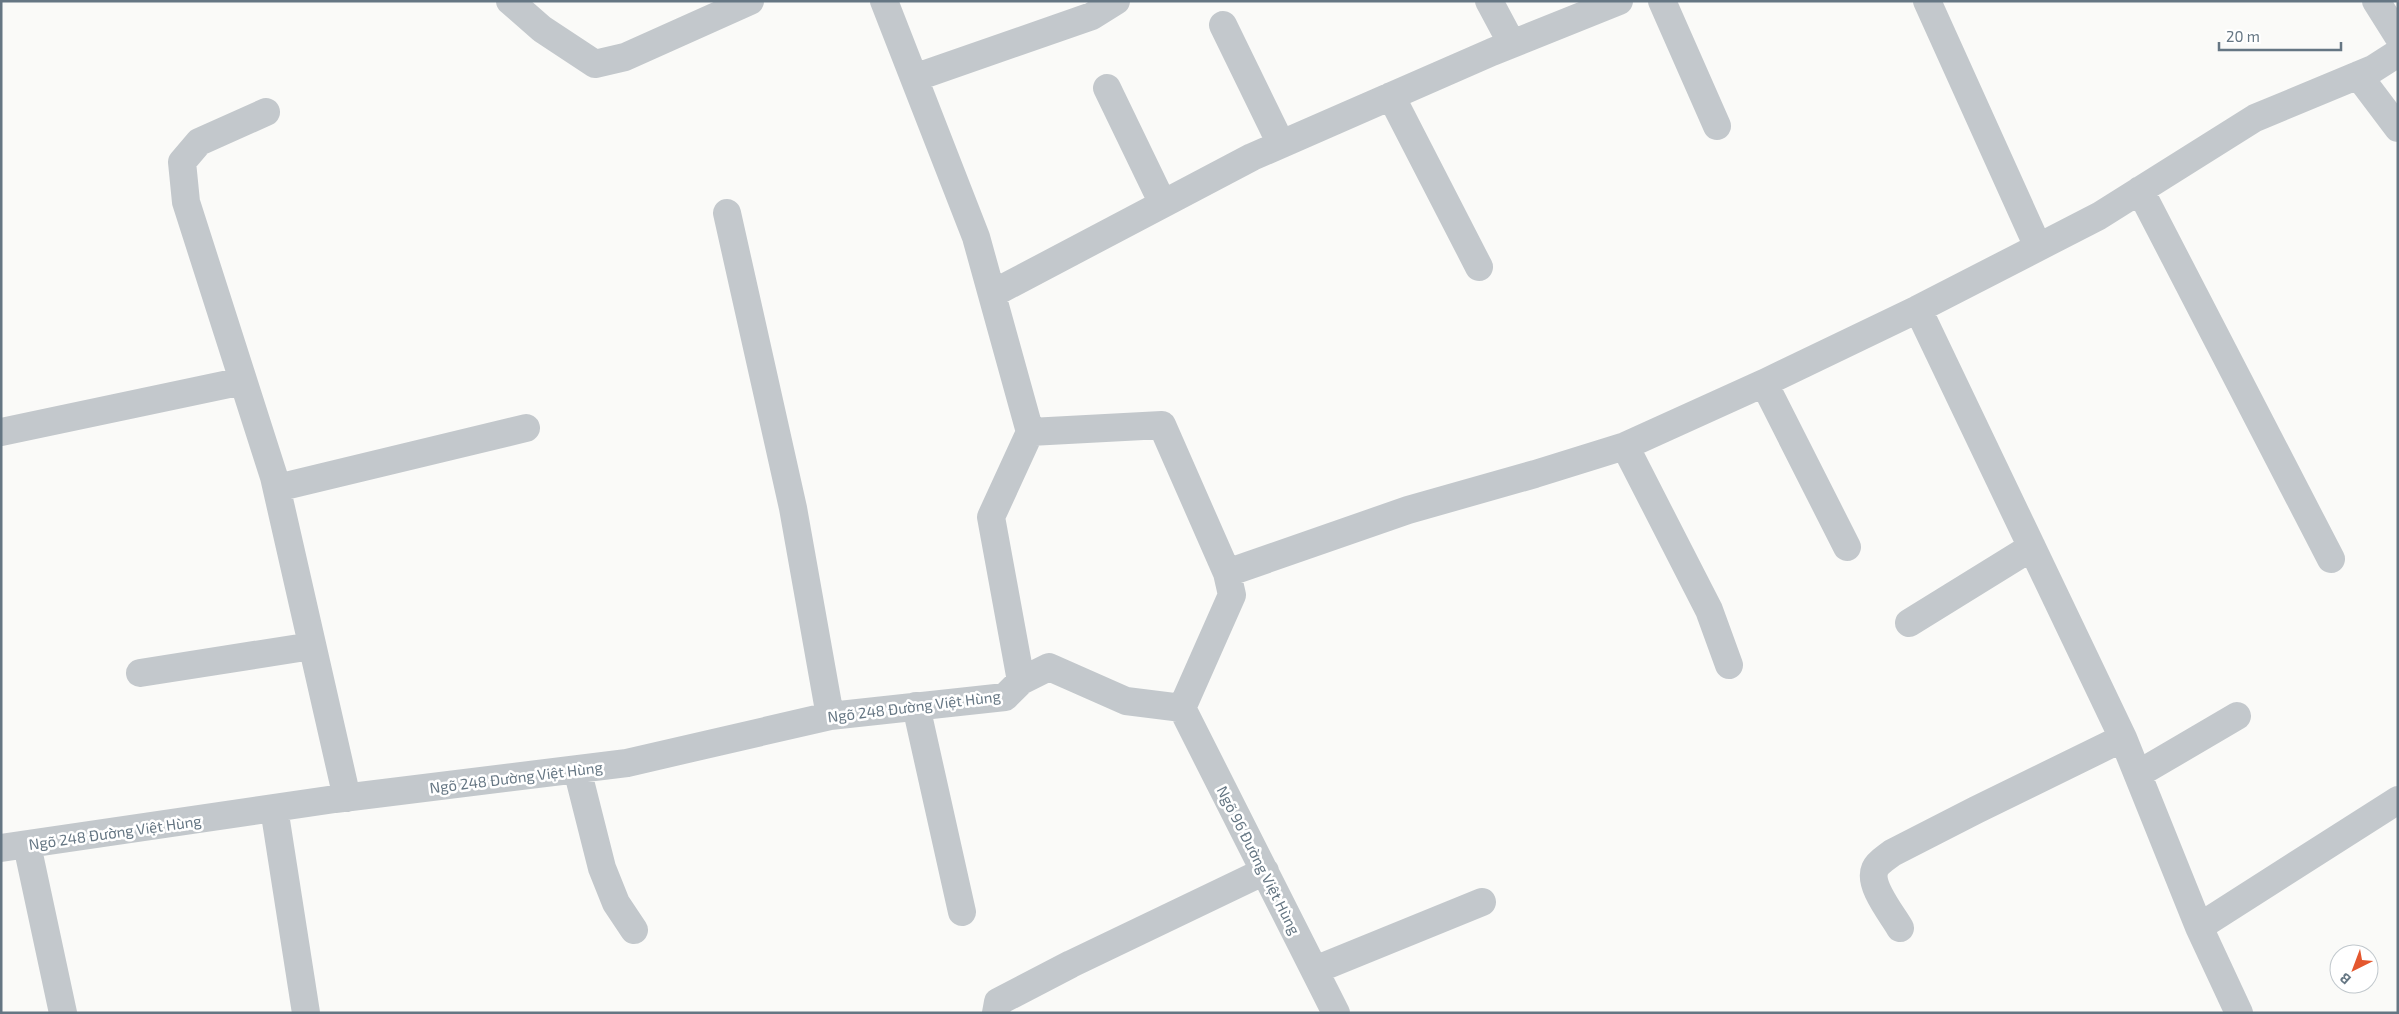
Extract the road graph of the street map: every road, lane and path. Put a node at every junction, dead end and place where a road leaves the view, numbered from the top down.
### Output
1 (510, 1) edge
2 (750, 1) edge
3 (884, 1) edge
4 (1116, 1) edge
5 (1489, 1) edge
6 (1619, 1) edge
7 (1662, 1) edge
8 (1927, 1) edge
9 (2376, 1) edge
10 (1223, 25) dead end
11 (2398, 36) edge
12 (1512, 44) junction
13 (2398, 53) edge
14 (2358, 75) junction
15 (914, 78) junction
16 (1107, 88) dead end
17 (1391, 96) junction
18 (266, 112) dead end
19 (1717, 126) dead end
20 (2398, 128) edge
21 (1281, 144) junction
22 (2140, 190) junction
23 (1163, 204) junction
24 (727, 212) dead end
25 (2038, 247) junction
26 (1479, 267) dead end
27 (992, 294) junction
28 (1918, 309) junction
29 (243, 381) junction
30 (1764, 383) junction
31 (526, 428) dead end
32 (1, 432) edge
33 (1030, 432) junction
34 (1625, 446) junction
35 (276, 488) junction
36 (1846, 546) dead end
37 (2032, 547) junction
38 (2331, 560) dead end
39 (1227, 573) junction
40 (1909, 624) dead end
41 (312, 646) junction
42 (1729, 665) dead end
43 (140, 674) dead end
44 (1021, 681) junction
45 (916, 706) junction
46 (1182, 708) junction
47 (830, 716) junction
48 (2237, 716) dead end
49 (2123, 738) junction
50 (577, 769) junction
51 (2138, 774) junction
52 (347, 798) junction
53 (2398, 800) edge
54 (274, 808) junction
55 (14, 847) edge
56 (1264, 872) junction
57 (1482, 902) dead end
58 (962, 912) dead end
59 (2199, 927) junction
60 (1900, 928) dead end
61 (634, 930) dead end
62 (1315, 970) junction
63 (63, 1013) edge
64 (306, 1013) edge
65 (996, 1013) edge
66 (1336, 1013) edge
67 (2239, 1013) edge

1 - 2 street
3 - 15 street
4 - 15 street
5 - 12 street
6 - 12 street
7 - 19 street
8 - 25 street
9 - 11 street
10 - 21 street
12 - 17 street
13 - 14 street
14 - 20 street
14 - 22 street
15 - 27 street
16 - 23 street
17 - 21 street
17 - 26 street
18 - 29 street
21 - 23 street
22 - 25 street
22 - 38 street
23 - 27 street
24 - 47 street
25 - 28 street
27 - 33 street
28 - 30 street
28 - 37 street
29 - 32 street
29 - 35 street
30 - 34 street
30 - 36 street
31 - 35 street
33 - 39 street
33 - 44 street
34 - 39 street
34 - 42 street
35 - 41 street
37 - 40 street
37 - 49 street
39 - 46 street
41 - 43 street
41 - 52 street
44 - 45 street, Ngõ 248 Đường Việt Hùng
44 - 46 street, Ngõ 248 Đường Việt Hùng
45 - 47 street, Ngõ 248 Đường Việt Hùng
45 - 58 street
46 - 56 street, Ngõ 96 Đường Việt Hùng
47 - 50 street, Ngõ 248 Đường Việt Hùng
48 - 51 street
49 - 51 street
49 - 60 street
50 - 52 street, Ngõ 248 Đường Việt Hùng
50 - 61 street
51 - 59 street
52 - 54 street, Ngõ 248 Đường Việt Hùng
53 - 59 street
54 - 55 street, Ngõ 248 Đường Việt Hùng
54 - 64 street
55 - 63 street
56 - 62 street, Ngõ 96 Đường Việt Hùng
56 - 65 street
57 - 62 street
59 - 67 street
62 - 66 street, Ngõ 96 Đường Việt Hùng

